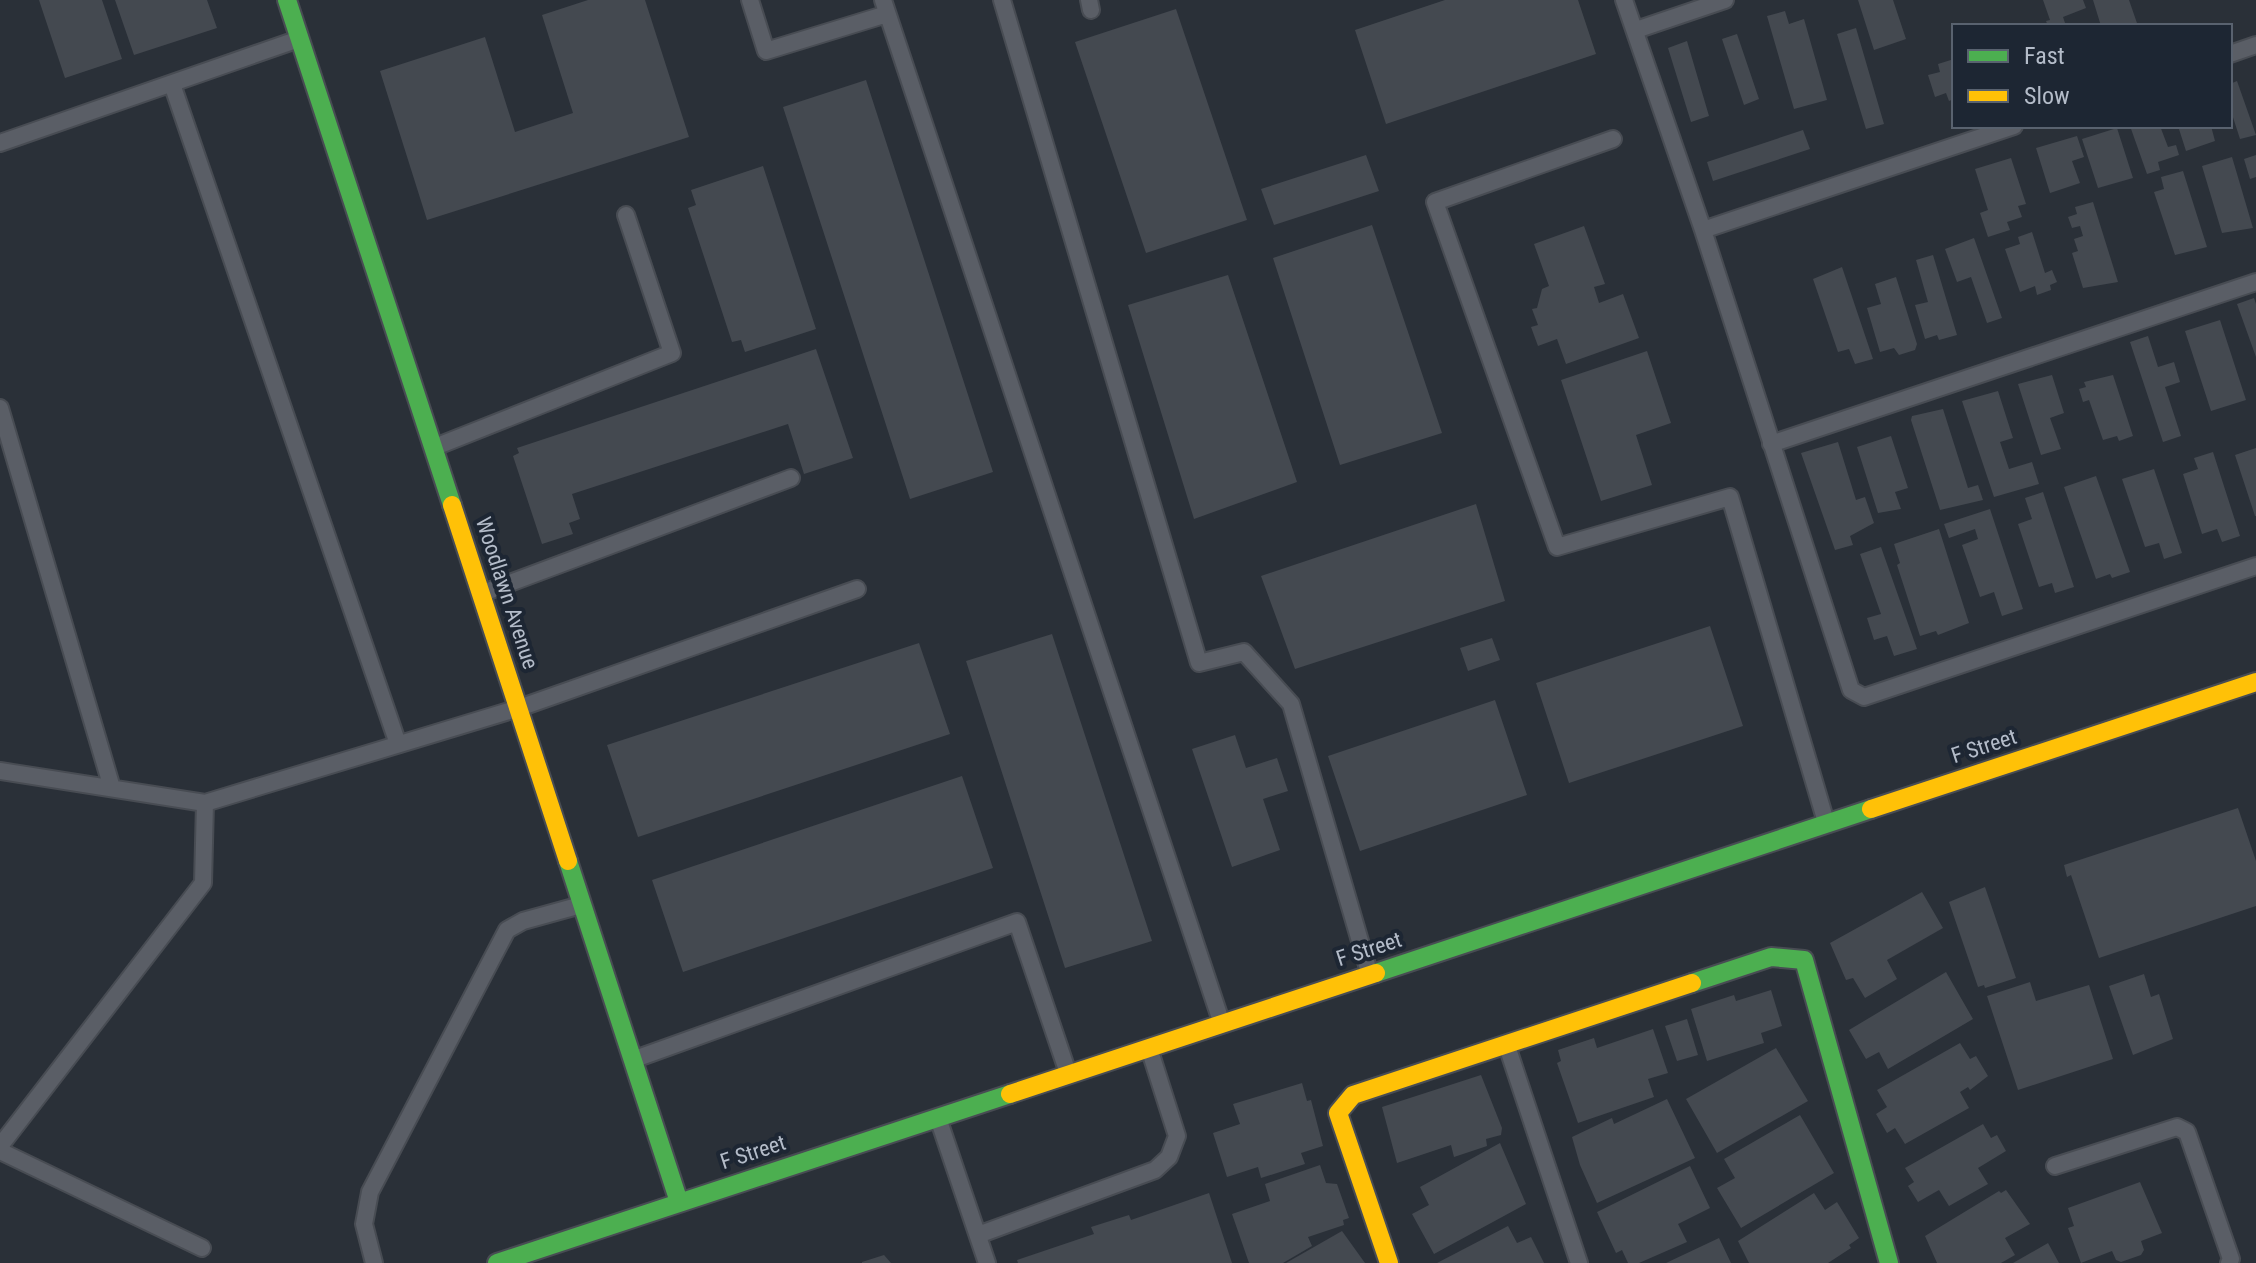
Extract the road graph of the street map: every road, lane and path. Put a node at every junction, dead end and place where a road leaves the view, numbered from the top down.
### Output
1 (287, 0) edge
2 (750, 0) edge
3 (1002, 0) edge
4 (1624, 0) edge
5 (1725, 0) edge
6 (885, 7) edge
7 (1636, 30) junction
8 (300, 39) junction
9 (2256, 45) edge
10 (2232, 53) edge
11 (172, 84) junction
12 (2008, 128) edge
13 (1613, 139) dead end
14 (0, 143) edge
15 (626, 215) dead end
16 (1703, 230) junction
17 (2256, 282) edge
18 (0, 408) edge
19 (1771, 444) junction
20 (434, 447) junction
21 (791, 478) dead end
22 (2256, 566) edge
23 (857, 589) dead end
24 (482, 594) junction
25 (2256, 682) edge
26 (519, 708) junction
27 (398, 744) junction
28 (0, 771) edge
29 (112, 788) junction
30 (205, 803) junction
31 (1827, 823) junction
32 (583, 904) junction
33 (1369, 974) junction
34 (1221, 1023) junction
35 (1507, 1046) junction
36 (1148, 1047) junction
37 (634, 1059) junction
38 (1068, 1073) junction
39 (938, 1116) junction
40 (0, 1149) edge
41 (2055, 1166) dead end
42 (679, 1202) junction
43 (978, 1235) junction
44 (202, 1248) dead end
45 (374, 1263) edge
46 (497, 1263) edge
47 (987, 1263) edge
48 (1389, 1263) edge
49 (1579, 1263) edge
50 (1889, 1263) edge
51 (2229, 1263) edge

1 - 8 street, Woodlawn Avenue
2 - 6 lane
3 - 33 lane
4 - 7 lane
5 - 7 lane
6 - 34 lane
7 - 16 lane
8 - 11 lane
8 - 20 street, Woodlawn Avenue
9 - 10 lane
11 - 14 lane
11 - 27 lane
12 - 16 lane
13 - 31 lane
15 - 20 lane
16 - 19 lane
17 - 19 lane
18 - 29 lane
19 - 22 lane
20 - 24 street, Woodlawn Avenue
21 - 24 lane
23 - 26 lane
24 - 26 street, Woodlawn Avenue
25 - 31 street, F Street
26 - 27 lane
26 - 32 street, Woodlawn Avenue
27 - 30 lane
28 - 29 lane
29 - 30 lane
30 - 40 lane
31 - 33 street, F Street
32 - 37 street, Woodlawn Avenue
32 - 45 lane
33 - 34 street, F Street
34 - 36 street, F Street
35 - 48 street
35 - 49 lane
35 - 50 street
36 - 38 street, F Street
36 - 43 lane
37 - 38 lane
37 - 42 street, Woodlawn Avenue
38 - 39 street, F Street
39 - 42 street, F Street
39 - 43 lane
40 - 44 lane
41 - 51 lane
42 - 46 street, F Street
43 - 47 lane

